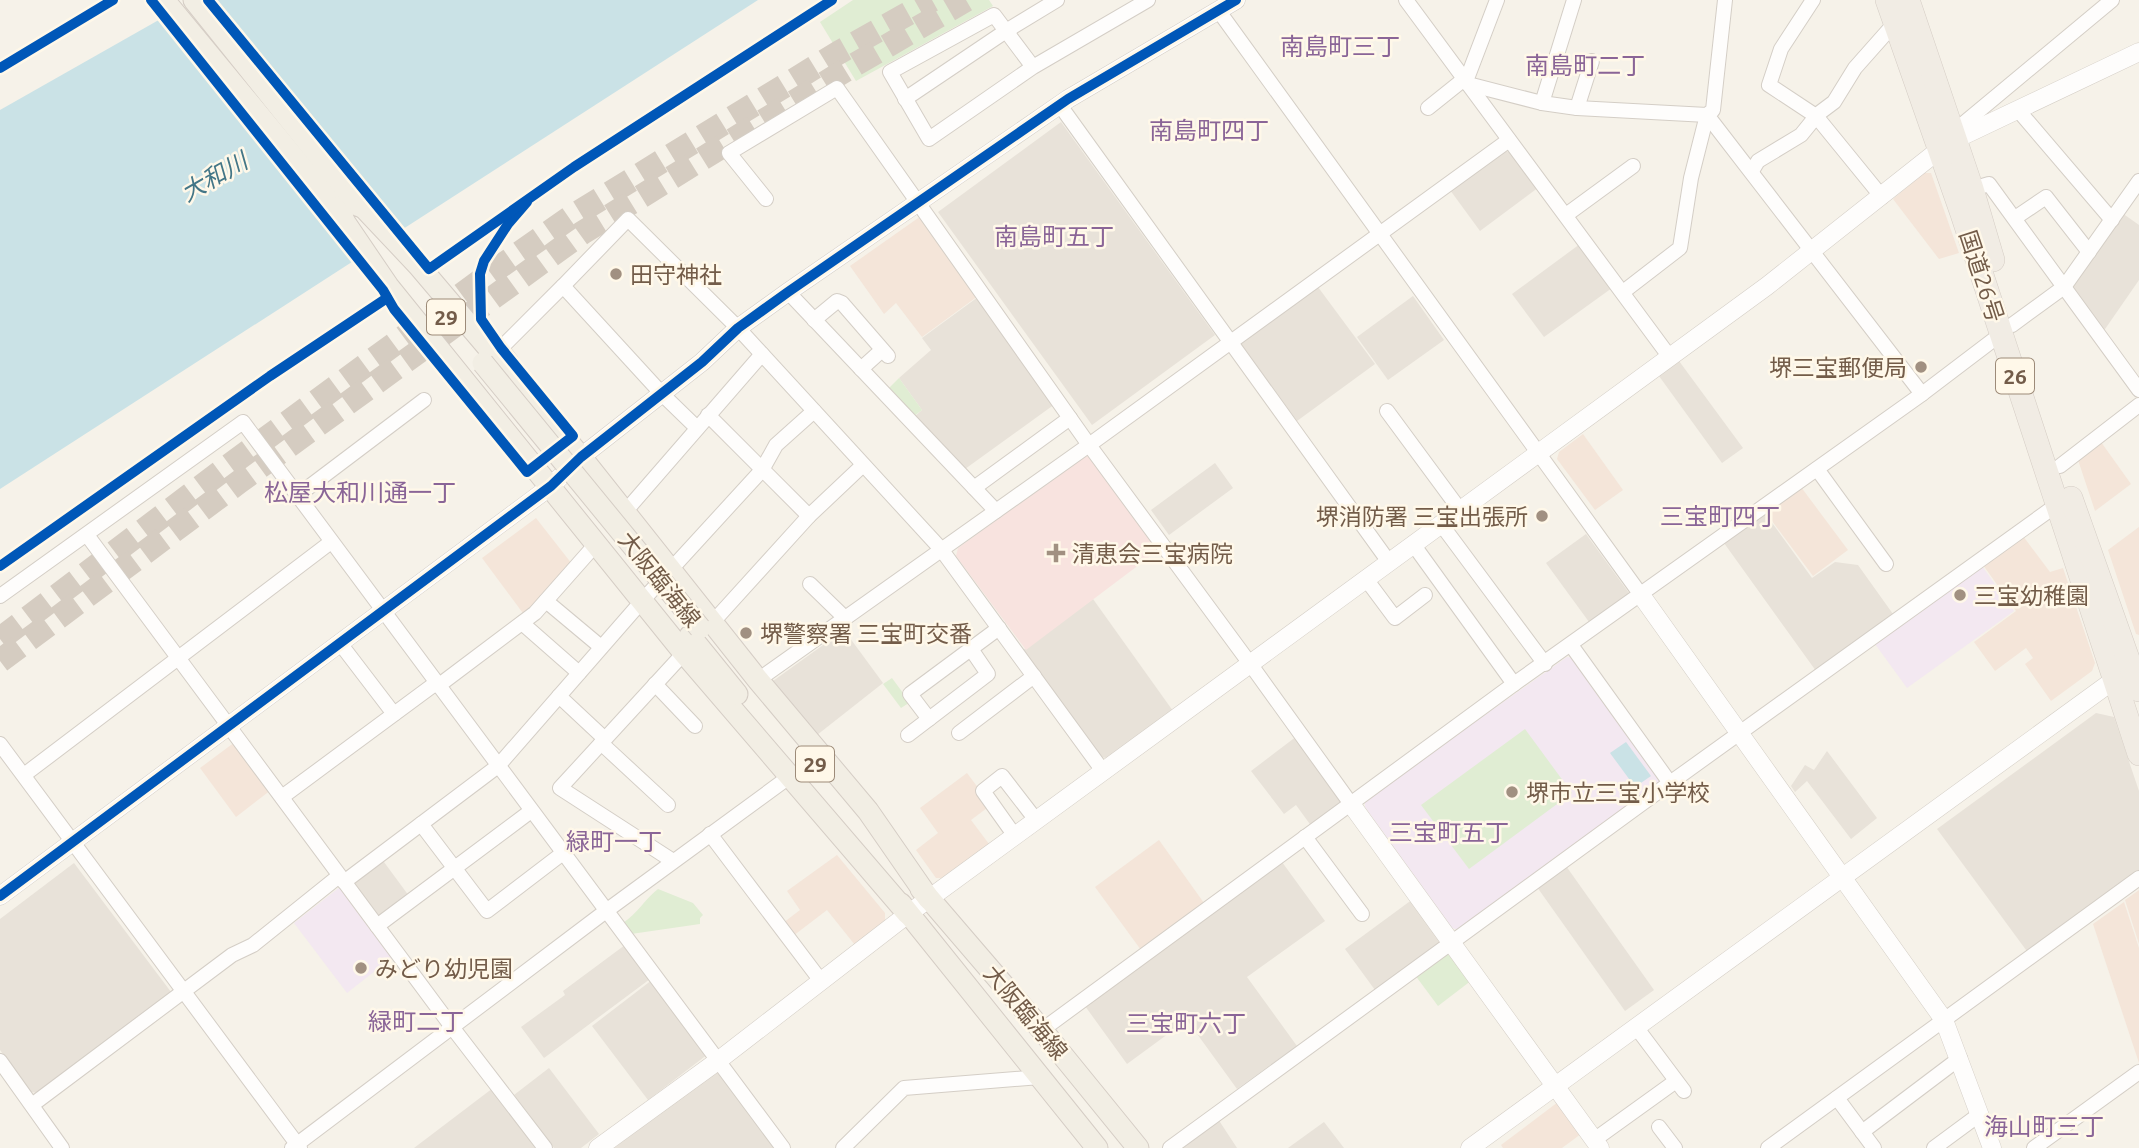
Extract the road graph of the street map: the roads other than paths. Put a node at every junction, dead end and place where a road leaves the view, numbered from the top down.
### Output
1 (113, 0) edge
2 (164, 0) edge
3 (194, 0) edge
4 (832, 0) edge
5 (1057, 0) edge
6 (1148, 0) edge
7 (1236, 0) edge
8 (1406, 0) edge
9 (1497, 0) edge
10 (1574, 0) edge
11 (1725, 0) edge
12 (1813, 0) edge
13 (1887, 0) edge
14 (1908, 0) edge
15 (2112, 0) edge
16 (1218, 10) junction
17 (1894, 23) junction
18 (1006, 31) junction
19 (2139, 52) edge
20 (1592, 61) dead end
21 (1033, 66) junction
22 (0, 68) edge
23 (1466, 82) junction
24 (905, 99) junction
25 (1542, 103) junction
26 (1059, 104) junction
27 (1428, 108) dead end
28 (1577, 108) junction
29 (2018, 110) junction
30 (1707, 115) junction
31 (1816, 116) junction
32 (1509, 140) junction
33 (1946, 145) junction
34 (1633, 166) dead end
35 (1752, 172) junction
36 (2139, 181) edge
37 (1972, 189) junction
38 (1882, 197) junction
39 (766, 199) dead end
40 (343, 201) junction
41 (527, 202) dead end
42 (918, 202) junction
43 (1566, 215) junction
44 (2015, 218) junction
45 (2112, 220) junction
46 (1381, 234) junction
47 (1813, 251) junction
48 (2089, 252) junction
49 (403, 275) junction
50 (564, 286) junction
51 (2064, 288) junction
52 (788, 292) junction
53 (1623, 292) junction
54 (814, 320) junction
55 (738, 328) junction
56 (2007, 329) junction
57 (1229, 342) junction
58 (762, 354) junction
59 (1670, 356) junction
60 (861, 369) junction
61 (2139, 390) edge
62 (662, 394) junction
63 (1922, 394) junction
64 (424, 400) dead end
65 (2139, 405) edge
66 (814, 411) junction
67 (1387, 411) dead end
68 (708, 415) junction
69 (1070, 418) junction
70 (697, 428) junction
71 (1089, 445) junction
72 (1538, 454) junction
73 (584, 455) junction
74 (863, 465) junction
75 (2060, 467) junction
76 (1817, 469) junction
77 (762, 470) junction
78 (551, 486) junction
79 (974, 488) junction
80 (298, 496) junction
81 (2058, 504) junction
82 (1460, 510) junction
83 (996, 511) junction
84 (624, 513) junction
85 (809, 516) junction
86 (1441, 524) junction
87 (87, 535) junction
88 (331, 542) junction
89 (596, 544) junction
90 (1413, 544) junction
91 (941, 549) junction
92 (1389, 562) junction
93 (1886, 564) dead end
94 (669, 570) junction
95 (1366, 579) junction
96 (810, 584) dead end
97 (1425, 595) dead end
98 (1641, 595) junction
99 (0, 596) edge
100 (546, 601) junction
101 (642, 601) junction
102 (382, 610) junction
103 (845, 618) junction
104 (522, 623) junction
105 (999, 628) junction
106 (697, 635) junction
107 (339, 642) junction
108 (1571, 645) junction
109 (601, 647) junction
110 (971, 649) junction
111 (178, 658) junction
112 (1251, 664) junction
113 (1545, 664) junction
114 (579, 673) junction
115 (1034, 676) junction
116 (758, 680) junction
117 (2114, 680) junction
118 (437, 684) junction
119 (655, 684) junction
120 (1514, 684) junction
121 (2139, 690) edge
122 (559, 696) junction
123 (394, 714) junction
124 (929, 719) junction
125 (230, 725) junction
126 (695, 726) dead end
127 (959, 733) dead end
128 (908, 734) dead end
129 (1740, 734) junction
130 (603, 741) junction
131 (0, 744) edge
132 (2139, 754) edge
133 (498, 766) junction
134 (1103, 771) junction
135 (23, 775) junction
136 (789, 777) junction
137 (1670, 783) junction
138 (282, 797) junction
139 (1351, 804) junction
140 (668, 805) dead end
141 (531, 811) junction
142 (1036, 820) junction
143 (421, 824) junction
144 (710, 834) junction
145 (1015, 836) junction
146 (1305, 837) junction
147 (73, 842) junction
148 (563, 853) junction
149 (673, 861) junction
150 (454, 868) junction
151 (1843, 876) junction
152 (2139, 878) edge
153 (342, 879) junction
154 (0, 896) edge
155 (929, 899) junction
156 (606, 911) junction
157 (908, 914) junction
158 (1362, 914) dead end
159 (377, 926) junction
160 (1452, 943) junction
161 (821, 981) junction
162 (184, 991) junction
163 (1944, 1020) junction
164 (452, 1027) junction
165 (1636, 1027) junction
166 (1042, 1030) junction
167 (1960, 1058) junction
168 (719, 1060) junction
169 (0, 1061) edge
170 (2139, 1072) edge
171 (1040, 1077) junction
172 (1555, 1086) junction
173 (1837, 1098) junction
174 (32, 1105) junction
175 (1980, 1114) junction
176 (1659, 1127) dead end
177 (1862, 1132) junction
178 (1597, 1144) edge
179 (296, 1147) edge
180 (1870, 1147) edge
181 (62, 1148) edge
182 (545, 1148) edge
183 (598, 1148) edge
184 (783, 1148) edge
185 (843, 1148) edge
186 (1097, 1148) edge
187 (1138, 1148) edge
188 (1170, 1148) edge
189 (1469, 1148) edge
190 (1675, 1148) edge
191 (1769, 1148) edge
192 (1934, 1148) edge
193 (1992, 1148) edge
194 (2034, 1148) edge

1 - 22 street
2 - 40 main road, 29
3 - 40 main road, 29
4 - 41 street
5 - 18 street
6 - 21 street
7 - 16 street
8 - 23 street
9 - 23 street
10 - 25 street
11 - 30 street
12 - 31 street
13 - 17 highway, 国道26号 / 26
14 - 33 highway, 国道26号 / 26
15 - 33 street
16 - 26 street
16 - 46 street
17 - 31 street
17 - 33 highway, 国道26号 / 26
18 - 21 street
18 - 24 street
18 - 24 street
19 - 29 street
20 - 28 street
21 - 24 street
23 - 25 street
23 - 27 street
23 - 32 street
25 - 28 street
26 - 42 street
26 - 57 street
28 - 30 street
29 - 33 street
29 - 45 street
30 - 35 street
30 - 53 street
31 - 35 street
31 - 38 street
32 - 43 street
32 - 46 street
33 - 37 highway, 国道26号 / 26
33 - 38 street
33 - 56 highway, 国道26号 / 26
34 - 43 street
35 - 47 street
36 - 45 street
37 - 44 street
37 - 56 highway, 国道26号 / 26
38 - 47 street
39 - 42 street
40 - 49 main road, 29
40 - 49 main road, 29
42 - 52 street
42 - 69 street
43 - 53 street
44 - 48 street
44 - 51 street
45 - 48 street
46 - 57 street
46 - 72 street
47 - 59 street
47 - 63 street
48 - 51 street
49 - 73 main road, 29
49 - 78 main road, 29
49 - 106 main road, 大阪臨海線 / 29
50 - 55 street
50 - 62 street
50 - 73 street
51 - 56 street
51 - 61 street
52 - 54 street
52 - 55 street
53 - 59 street
54 - 60 street
54 - 60 street
55 - 58 street
55 - 62 street
56 - 63 street
56 - 75 highway, 国道26号 / 26
56 - 81 highway, 国道26号 / 26
57 - 71 street
57 - 92 street
58 - 66 street
58 - 68 street
59 - 72 street
60 - 79 street
62 - 70 street
62 - 73 street
63 - 76 street
64 - 80 street
65 - 75 street
66 - 74 street
66 - 77 street
67 - 82 street
68 - 70 street
68 - 77 street
69 - 71 street
69 - 79 street
70 - 84 street
71 - 83 street
71 - 112 street
72 - 82 street
72 - 98 street
73 - 78 street
73 - 84 main road
74 - 85 street
74 - 91 street
75 - 121 highway, 国道26号 / 26
76 - 93 street
76 - 98 street
77 - 85 street
77 - 94 street
78 - 89 main road
78 - 102 street
79 - 83 street
80 - 87 street
80 - 88 street
81 - 117 highway, 国道26号 / 26
81 - 129 street
82 - 86 street
83 - 91 street
84 - 94 main road
85 - 106 street
86 - 90 street
86 - 113 street
87 - 99 street
87 - 111 street
88 - 102 street
88 - 111 street
89 - 100 street
89 - 101 main road
90 - 92 street
90 - 120 street
91 - 103 street
91 - 105 street
92 - 95 street
94 - 101 street
94 - 106 main road
95 - 97 street
95 - 112 street
96 - 103 street
98 - 108 street
98 - 129 street
100 - 104 street
100 - 109 street
101 - 106 main road
101 - 109 street
102 - 107 street
102 - 118 street
103 - 116 street
104 - 114 street
104 - 118 street
105 - 110 street
105 - 115 street
106 - 116 main road
106 - 119 street
106 - 136 main road
106 - 155 main road, 大阪臨海線 / 29
106 - 157 main road, 大阪臨海線 / 29
107 - 123 street
107 - 125 street
108 - 113 street
108 - 137 street
109 - 114 street
110 - 124 street
110 - 124 street
111 - 125 street
111 - 135 street
112 - 134 street
112 - 139 street
113 - 120 street
114 - 122 street
115 - 127 street
115 - 134 street
116 - 155 main road
117 - 132 highway, 国道26号 / 26
117 - 151 street
118 - 123 street
118 - 133 street
119 - 126 street
119 - 130 street
120 - 139 street
122 - 130 street
122 - 133 street
123 - 138 street
124 - 128 street
125 - 138 street
125 - 147 street
129 - 137 street
129 - 151 street
130 - 140 street
130 - 149 street
131 - 135 street
133 - 141 street
133 - 143 street
134 - 142 street
135 - 147 street
136 - 144 street
136 - 157 main road
137 - 160 street
138 - 153 street
139 - 146 street
139 - 160 street
141 - 148 street
141 - 150 street
142 - 145 street
142 - 145 street
143 - 150 street
143 - 153 street
144 - 149 street
144 - 161 street
145 - 155 street
146 - 158 street
146 - 166 street
147 - 154 street
147 - 162 street
148 - 150 street
148 - 156 street
149 - 156 street
150 - 159 street
151 - 163 street
151 - 165 street
152 - 163 street
153 - 159 street
153 - 162 street
155 - 157 street
155 - 166 main road, 大阪臨海線
156 - 164 street
156 - 168 street
157 - 161 street
157 - 171 main road, 大阪臨海線
159 - 164 street
160 - 172 street
160 - 188 street
161 - 168 street
162 - 174 street
162 - 179 street
163 - 167 street
163 - 173 street
164 - 179 street
164 - 182 street
165 - 172 street
165 - 178 street
166 - 187 main road, 大阪臨海線
167 - 175 street
167 - 177 street
168 - 183 street
168 - 184 street
169 - 174 street
170 - 194 street
171 - 185 street
171 - 186 main road, 大阪臨海線
172 - 178 street
172 - 189 street
173 - 177 street
173 - 191 street
174 - 181 street
175 - 192 street
175 - 193 street
176 - 190 street
177 - 180 street

